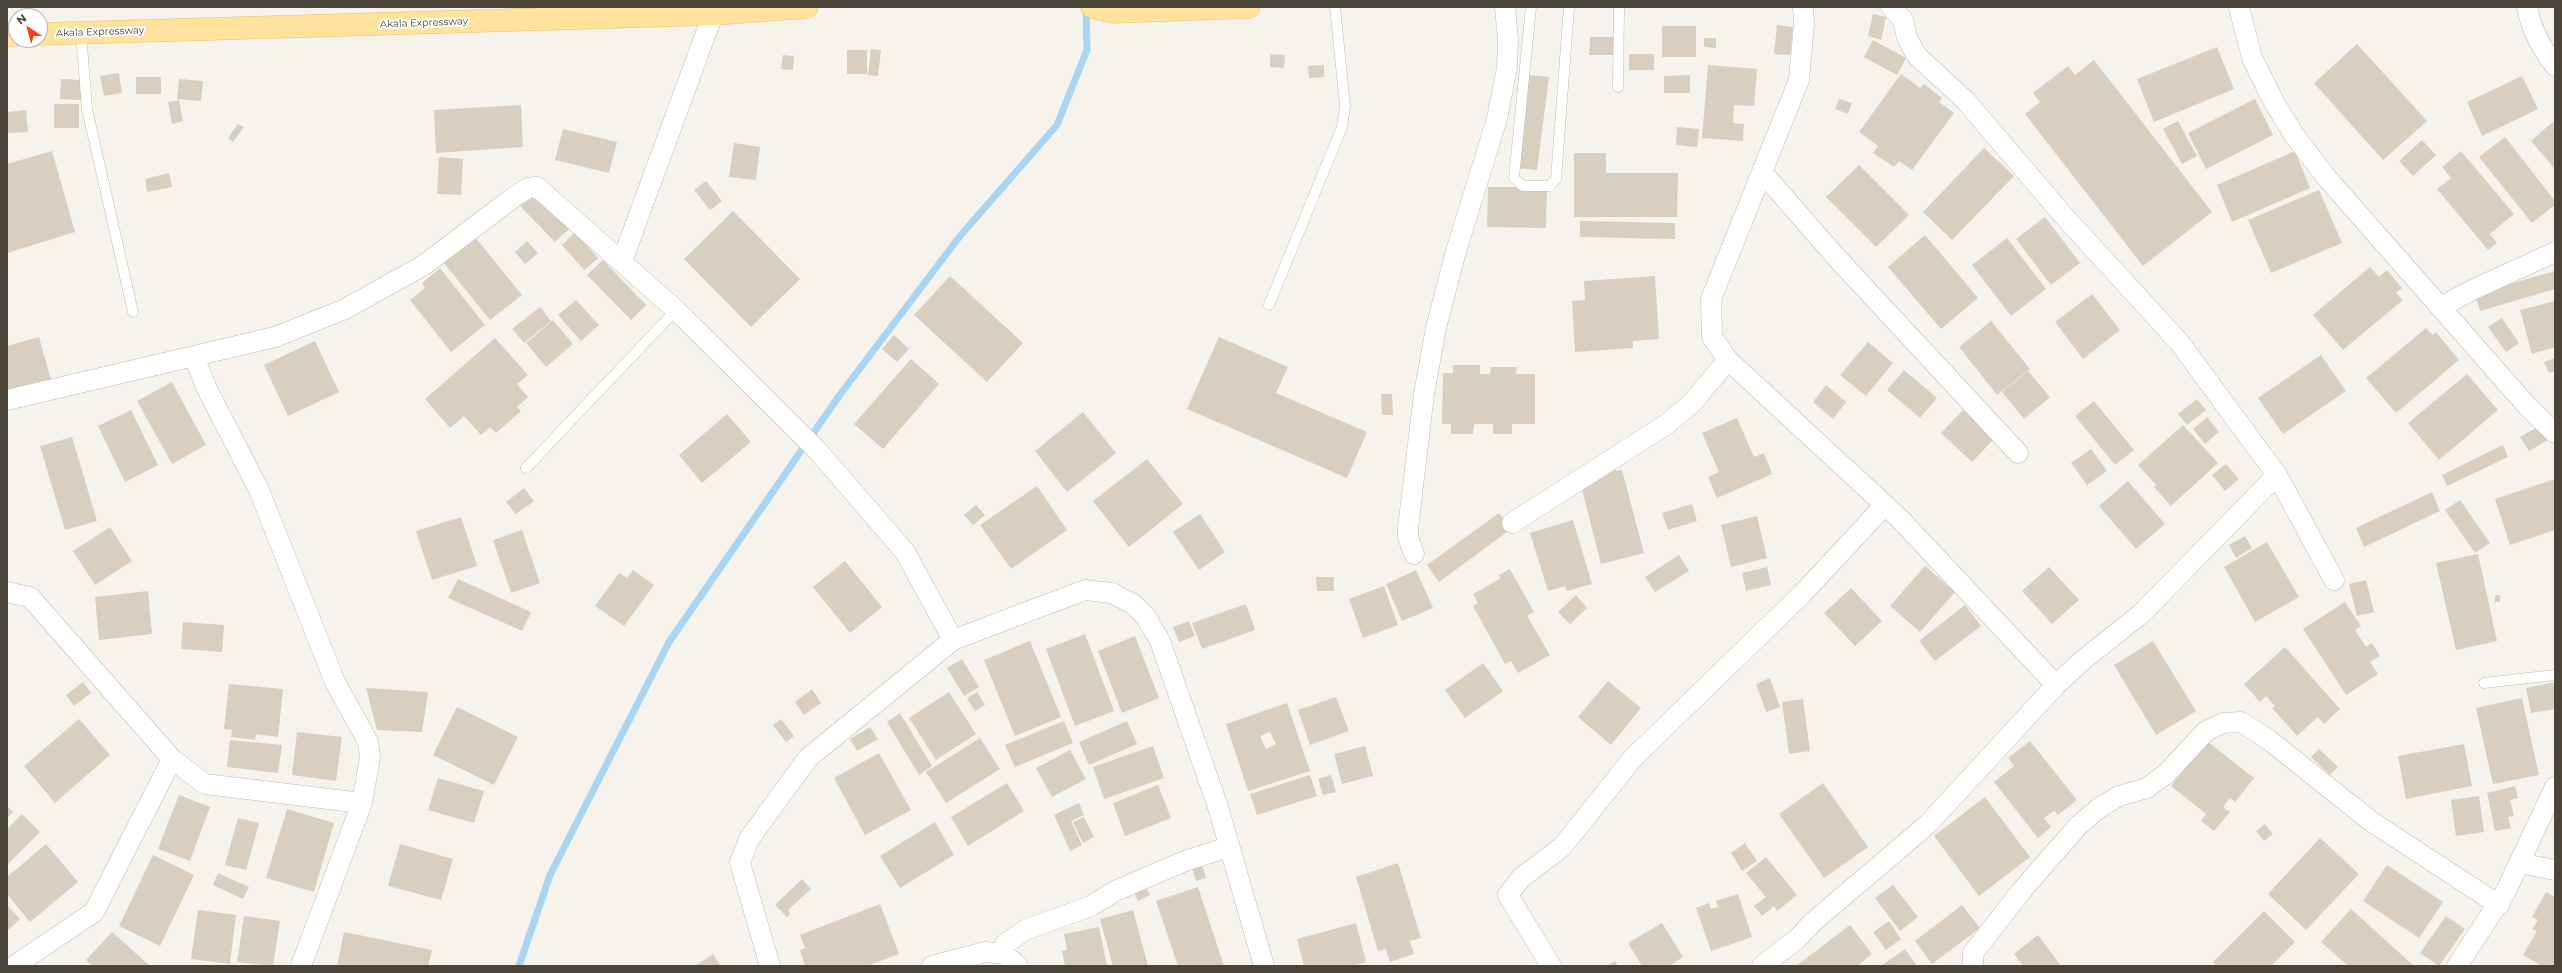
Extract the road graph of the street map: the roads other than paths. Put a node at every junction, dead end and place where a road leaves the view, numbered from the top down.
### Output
1 (807, 7) edge
2 (1092, 7) edge
3 (1249, 7) edge
4 (1335, 7) edge
5 (1505, 7) edge
6 (1531, 7) edge
7 (1568, 7) edge
8 (1619, 7) edge
9 (1803, 7) edge
10 (1891, 7) edge
11 (2238, 7) edge
12 (2527, 7) edge
13 (713, 14) junction
14 (81, 33) junction
15 (48, 34) edge
16 (2555, 66) edge
17 (1618, 86) dead end
18 (1762, 172) junction
19 (2555, 252) edge
20 (622, 261) junction
21 (1269, 305) dead end
22 (2441, 307) junction
23 (676, 310) junction
24 (133, 312) dead end
25 (194, 357) junction
26 (1728, 360) junction
27 (7, 400) edge
28 (2555, 433) edge
29 (2018, 453) dead end
30 (526, 468) dead end
31 (2277, 475) junction
32 (1885, 505) junction
33 (1512, 523) dead end
34 (1414, 554) dead end
35 (2334, 580) dead end
36 (7, 592) edge
37 (953, 640) junction
38 (2555, 675) edge
39 (2484, 683) dead end
40 (2056, 685) junction
41 (172, 759) junction
42 (2555, 787) edge
43 (362, 803) junction
44 (1228, 847) junction
45 (2519, 863) junction
46 (2555, 870) edge
47 (2499, 905) junction
48 (1011, 960) edge
49 (14, 966) edge
50 (301, 966) edge
51 (770, 966) edge
52 (932, 966) edge
53 (1264, 966) edge
54 (1551, 966) edge
55 (1762, 966) edge
56 (1973, 966) edge
57 (2457, 966) edge

1 - 13 main road, Akala Expressway
2 - 3 main road
4 - 21 lane
5 - 34 street
6 - 7 lane
8 - 17 lane
9 - 18 street
10 - 31 street
11 - 22 street
12 - 16 street
13 - 14 main road, Akala Expressway
13 - 20 street
14 - 15 main road, Akala Expressway
14 - 24 lane
18 - 26 street
18 - 29 street
19 - 22 street
20 - 23 street
20 - 25 street
22 - 28 street
23 - 30 lane
23 - 37 street
25 - 27 street
25 - 43 street
26 - 32 street
26 - 33 street
31 - 35 street
31 - 40 street
32 - 40 street
32 - 54 street
36 - 41 street
37 - 44 street
37 - 51 street
38 - 39 lane
40 - 55 street
41 - 43 street
41 - 49 street
42 - 45 street
43 - 50 street
44 - 48 street
44 - 53 street
45 - 46 street
45 - 47 street
47 - 56 street
47 - 57 street
48 - 52 street

